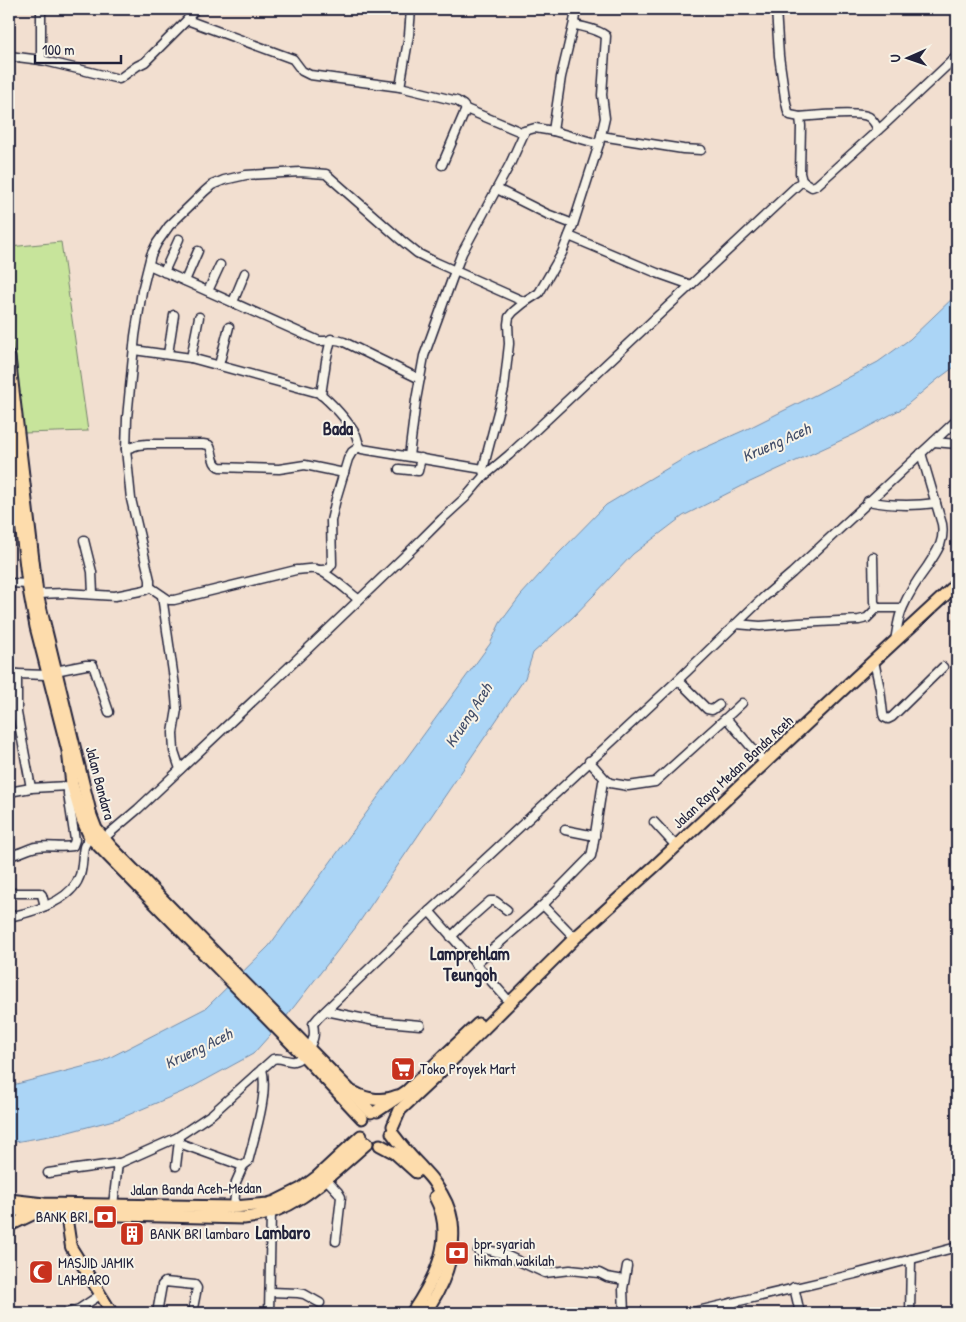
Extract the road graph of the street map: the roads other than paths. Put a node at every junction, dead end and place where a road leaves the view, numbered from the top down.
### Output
1 (41, 9) edge
2 (196, 9) edge
3 (411, 9) edge
4 (576, 9) edge
5 (776, 9) edge
6 (187, 20) junction
7 (574, 22) junction
8 (9, 56) edge
9 (957, 56) edge
10 (41, 60) junction
11 (400, 87) junction
12 (466, 109) junction
13 (800, 117) junction
14 (553, 130) junction
15 (878, 130) junction
16 (525, 132) junction
17 (600, 140) junction
18 (701, 150) dead end
19 (442, 165) dead end
20 (802, 181) junction
21 (497, 189) junction
22 (573, 224) junction
23 (569, 236) junction
24 (179, 239) dead end
25 (198, 251) dead end
26 (149, 265) junction
27 (220, 265) dead end
28 (455, 271) junction
29 (164, 272) junction
30 (246, 273) dead end
31 (185, 281) junction
32 (691, 285) junction
33 (208, 291) junction
34 (233, 302) junction
35 (525, 302) junction
36 (174, 315) dead end
37 (199, 317) dead end
38 (229, 327) dead end
39 (331, 339) junction
40 (134, 350) junction
41 (168, 354) junction
42 (9, 357) edge
43 (191, 358) junction
44 (219, 365) junction
45 (420, 379) junction
46 (321, 395) junction
47 (9, 418) edge
48 (957, 420) edge
49 (934, 442) junction
50 (957, 444) edge
51 (359, 447) junction
52 (126, 449) junction
53 (921, 453) junction
54 (409, 456) junction
55 (421, 458) junction
56 (399, 469) dead end
57 (344, 472) junction
58 (484, 472) junction
59 (868, 501) junction
60 (936, 503) junction
61 (84, 540) dead end
62 (873, 557) dead end
63 (318, 570) junction
64 (9, 583) edge
65 (28, 584) junction
66 (957, 584) edge
67 (150, 587) junction
68 (37, 594) junction
69 (93, 594) junction
70 (162, 596) junction
71 (358, 599) junction
72 (877, 608) junction
73 (902, 608) junction
74 (736, 624) junction
75 (895, 641) junction
76 (874, 661) junction
77 (943, 667) dead end
78 (9, 673) edge
79 (51, 673) junction
80 (17, 674) junction
81 (678, 680) junction
82 (742, 703) dead end
83 (719, 704) dead end
84 (109, 712) dead end
85 (726, 718) junction
86 (72, 750) junction
87 (589, 761) junction
88 (765, 763) junction
89 (180, 769) junction
90 (606, 780) junction
91 (70, 785) junction
92 (30, 788) junction
93 (9, 792) edge
94 (654, 822) dead end
95 (565, 830) dead end
96 (595, 836) junction
97 (104, 838) junction
98 (87, 842) junction
99 (74, 844) junction
100 (676, 846) junction
101 (108, 850) junction
102 (9, 855) edge
103 (9, 893) edge
104 (544, 905) junction
105 (45, 906) junction
106 (507, 910) dead end
107 (429, 911) junction
108 (9, 917) edge
109 (451, 937) junction
110 (575, 938) junction
111 (475, 964) junction
112 (529, 982) junction
113 (507, 999) junction
114 (326, 1011) junction
115 (420, 1025) dead end
116 (306, 1052) junction
117 (262, 1069) junction
118 (349, 1090) junction
119 (407, 1091) junction
120 (370, 1114) junction
121 (393, 1130) junction
122 (364, 1139) junction
123 (178, 1141) junction
124 (380, 1145) junction
125 (118, 1163) junction
126 (176, 1166) dead end
127 (243, 1166) junction
128 (48, 1173) dead end
129 (326, 1179) junction
130 (9, 1200) edge
131 (113, 1205) junction
132 (234, 1207) junction
133 (9, 1209) edge
134 (36, 1213) junction
135 (271, 1213) junction
136 (66, 1214) junction
137 (9, 1226) edge
138 (336, 1241) dead end
139 (957, 1247) edge
140 (478, 1251) dead end
141 (911, 1259) junction
142 (627, 1266) dead end
143 (624, 1280) junction
144 (794, 1287) junction
145 (270, 1292) junction
146 (100, 1295) junction
147 (320, 1303) dead end
148 (731, 1303) junction
149 (66, 1313) edge
150 (112, 1313) edge
151 (157, 1313) edge
152 (192, 1313) edge
153 (269, 1313) edge
154 (412, 1313) edge
155 (424, 1313) edge
156 (624, 1313) edge
157 (689, 1313) edge
158 (734, 1313) edge
159 (800, 1313) edge
160 (910, 1313) edge

1 - 10 street
2 - 6 street
3 - 11 street
4 - 7 street
5 - 13 street
6 - 10 street
6 - 11 street
7 - 14 street
7 - 17 street
8 - 10 street
9 - 15 street
11 - 12 street
12 - 16 street
12 - 19 street
13 - 15 street
13 - 20 street
14 - 16 street
14 - 17 street
15 - 20 street
16 - 21 street
17 - 18 street
17 - 22 street
20 - 32 street
21 - 22 street
21 - 28 street
22 - 23 street
23 - 32 street
23 - 35 street
24 - 29 street
25 - 31 street
26 - 28 street
26 - 29 street
26 - 40 street
27 - 33 street
28 - 35 street
28 - 45 street
29 - 31 street
30 - 34 street
31 - 33 street
32 - 58 street
33 - 34 street
34 - 39 street
35 - 58 street
36 - 41 street
37 - 43 street
38 - 44 street
39 - 45 street
39 - 46 street
40 - 41 street
40 - 52 street
41 - 43 street
42 - 68 highway, Jalan Bandara
43 - 44 street
44 - 46 street
45 - 54 street
46 - 51 street
47 - 65 highway, Jalan Bandara
48 - 49 street
49 - 50 street
49 - 53 street
51 - 54 street
51 - 57 street
52 - 57 street
52 - 67 street
53 - 59 street
53 - 60 street
54 - 55 street
55 - 56 street
55 - 58 street
57 - 63 street
58 - 71 street
59 - 60 street
59 - 74 street
60 - 73 street
61 - 69 street
62 - 72 street
63 - 70 street
63 - 71 street
64 - 65 street
65 - 79 highway, Jalan Bandara
66 - 75 highway, Jalan Raya Medan Banda Aceh
67 - 69 street
67 - 70 street
68 - 69 street
68 - 79 highway, Jalan Bandara
70 - 89 street
71 - 89 street
72 - 73 street
72 - 74 street
73 - 75 street
74 - 81 street
75 - 76 highway, Jalan Raya Medan Banda Aceh
76 - 77 street
76 - 88 highway, Jalan Raya Medan Banda Aceh
78 - 80 street
79 - 80 street
79 - 84 street
79 - 86 highway, Jalan Bandara
80 - 92 street
81 - 83 street
81 - 87 street
82 - 85 street
85 - 88 street
85 - 90 street
86 - 91 highway, Jalan Bandara
86 - 97 highway, Jalan Bandara
87 - 90 street
87 - 107 street
88 - 100 highway, Jalan Raya Medan Banda Aceh
89 - 97 street
90 - 96 street
91 - 92 street
91 - 98 highway, Jalan Bandara
91 - 99 street
92 - 93 street
94 - 100 street
95 - 96 street
96 - 104 street
97 - 101 highway, Jalan Bandara
98 - 99 street
98 - 101 highway, Jalan Bandara
98 - 105 street
99 - 102 street
100 - 110 highway, Jalan Raya Medan Banda Aceh
101 - 116 highway, Jalan Bandara
103 - 105 street
104 - 110 street
104 - 111 street
105 - 108 street
106 - 109 street
107 - 109 street
107 - 114 street
109 - 111 street
110 - 112 highway, Jalan Raya Medan Banda Aceh
111 - 113 street
112 - 113 highway, Jalan Raya Medan Banda Aceh
112 - 121 highway, Jalan Raya Medan Banda Aceh
113 - 119 highway, Jalan Raya Medan Banda Aceh
114 - 115 street
114 - 116 street
116 - 117 street
116 - 118 highway, Jalan Bandara
116 - 120 highway, Jalan Bandara
117 - 123 street
117 - 127 street
118 - 119 highway
118 - 120 highway, Jalan Bandara
119 - 120 highway, Jalan Raya Medan Banda Aceh
120 - 121 highway
120 - 122 highway
121 - 124 highway
121 - 155 highway
122 - 124 highway
122 - 129 highway, Jalan Banda Aceh-Medan
122 - 132 highway, Jalan Banda Aceh-Medan
123 - 125 street
123 - 126 street
123 - 127 street
124 - 154 highway
125 - 128 street
125 - 131 street
127 - 132 street
129 - 135 highway, Jalan Banda Aceh-Medan
129 - 138 street
130 - 131 highway, Jalan Banda Aceh-Medan
131 - 132 highway, Jalan Banda Aceh-Medan
133 - 134 highway, Jalan Banda Aceh-Medan
134 - 136 highway, Jalan Banda Aceh-Medan
134 - 137 main road
135 - 136 highway, Jalan Banda Aceh-Medan
135 - 145 street
136 - 146 main road
139 - 141 street
140 - 143 street
141 - 144 street
141 - 160 street
142 - 143 street
143 - 156 street
144 - 148 street
144 - 159 street
145 - 147 street
145 - 153 street
146 - 149 street
146 - 150 main road
148 - 157 street
148 - 158 street
151 - 152 street

